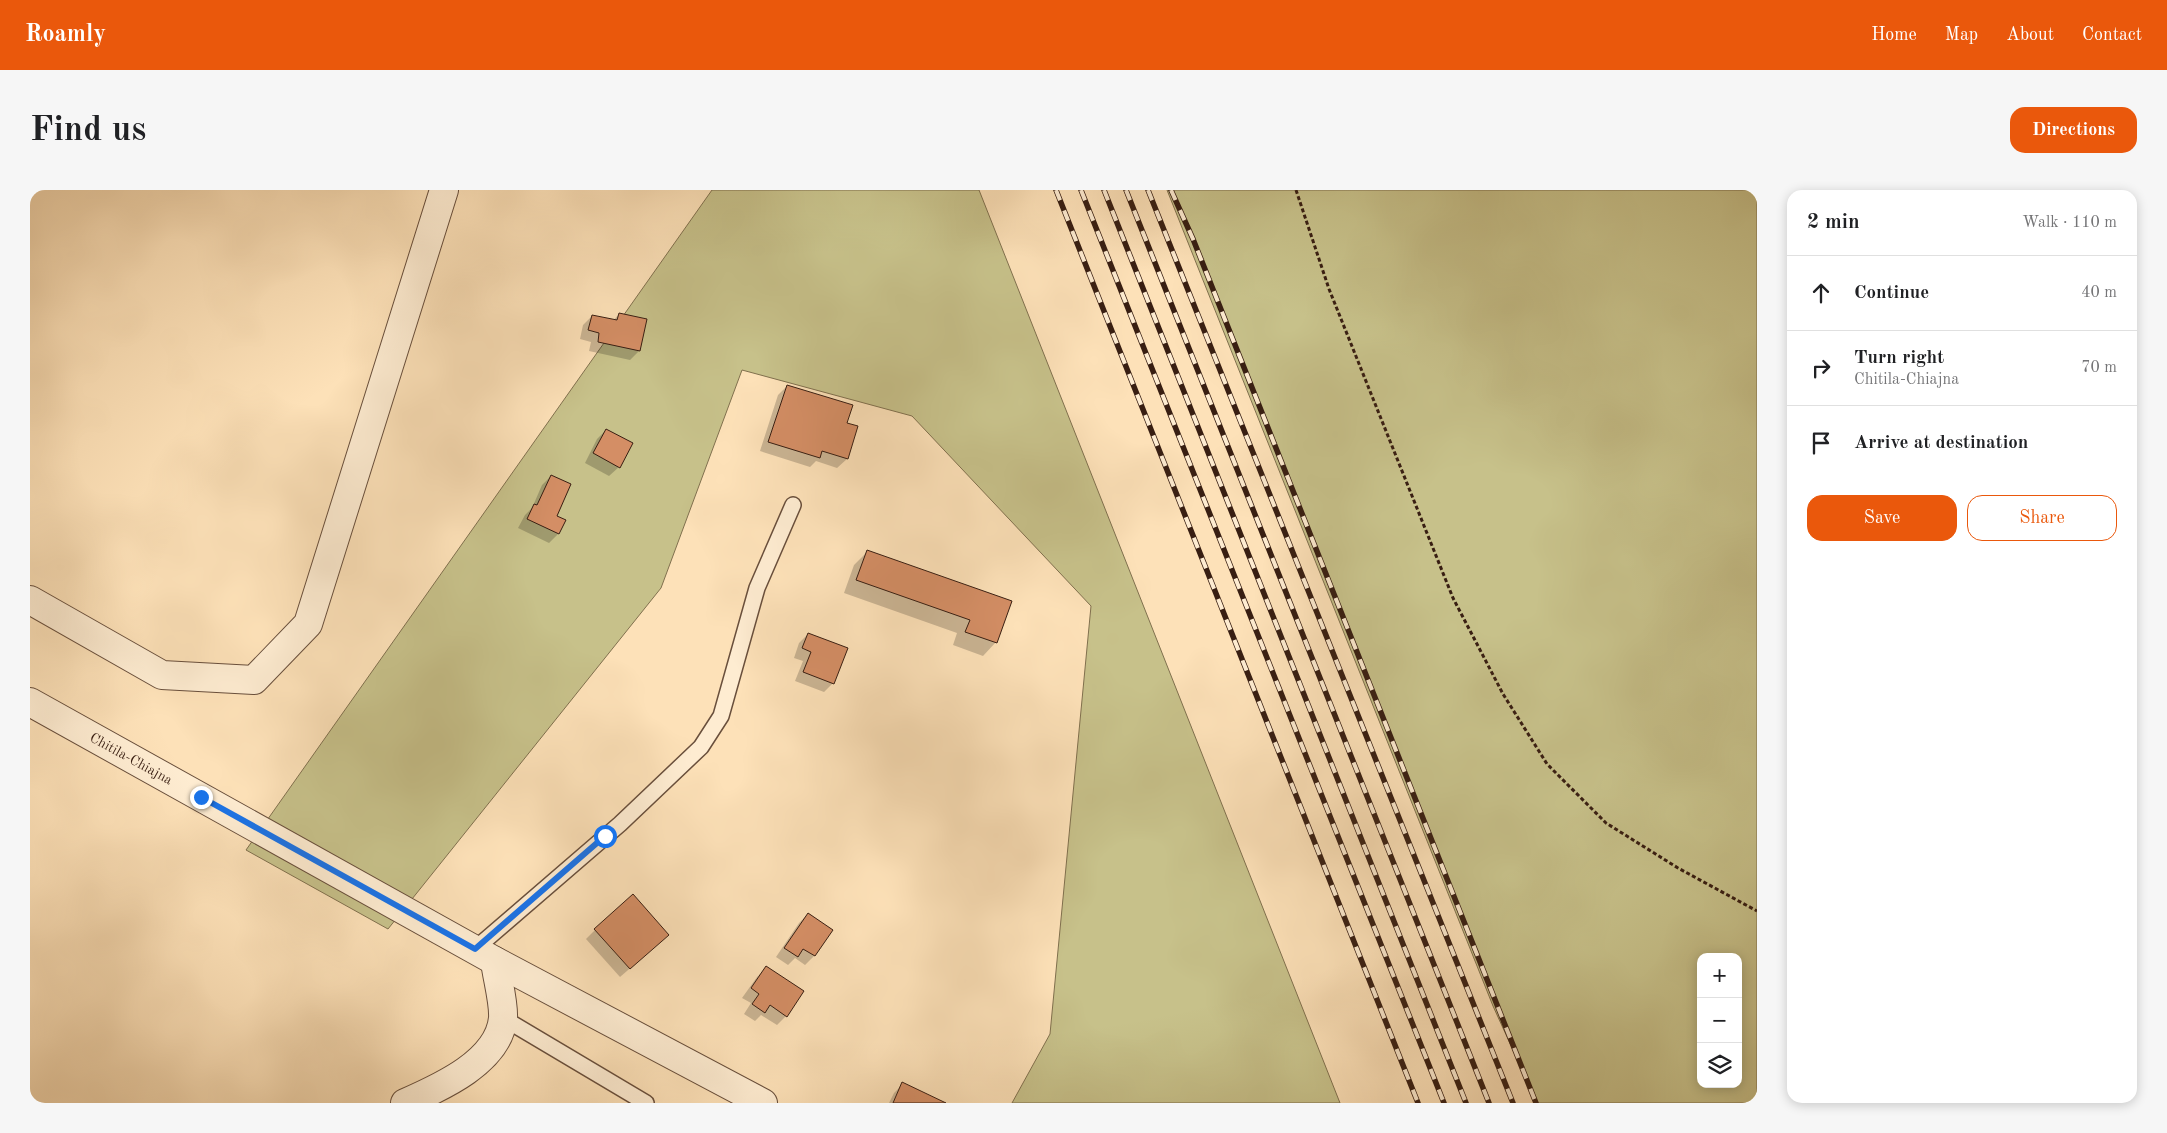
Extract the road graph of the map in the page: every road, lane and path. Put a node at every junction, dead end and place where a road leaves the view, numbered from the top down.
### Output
1 (444, 190) edge
2 (1296, 190) edge
3 (793, 505) dead end
4 (30, 600) edge
5 (30, 702) edge
6 (1757, 911) edge
7 (485, 955) junction
8 (503, 1018) junction
9 (405, 1103) edge
10 (646, 1103) edge
11 (763, 1103) edge

1 - 4 street
2 - 6 path
3 - 7 lane
5 - 7 street, Chitila-Chiajna
7 - 8 street
7 - 11 street, Chitila-Chiajna
8 - 9 street
8 - 10 lane

